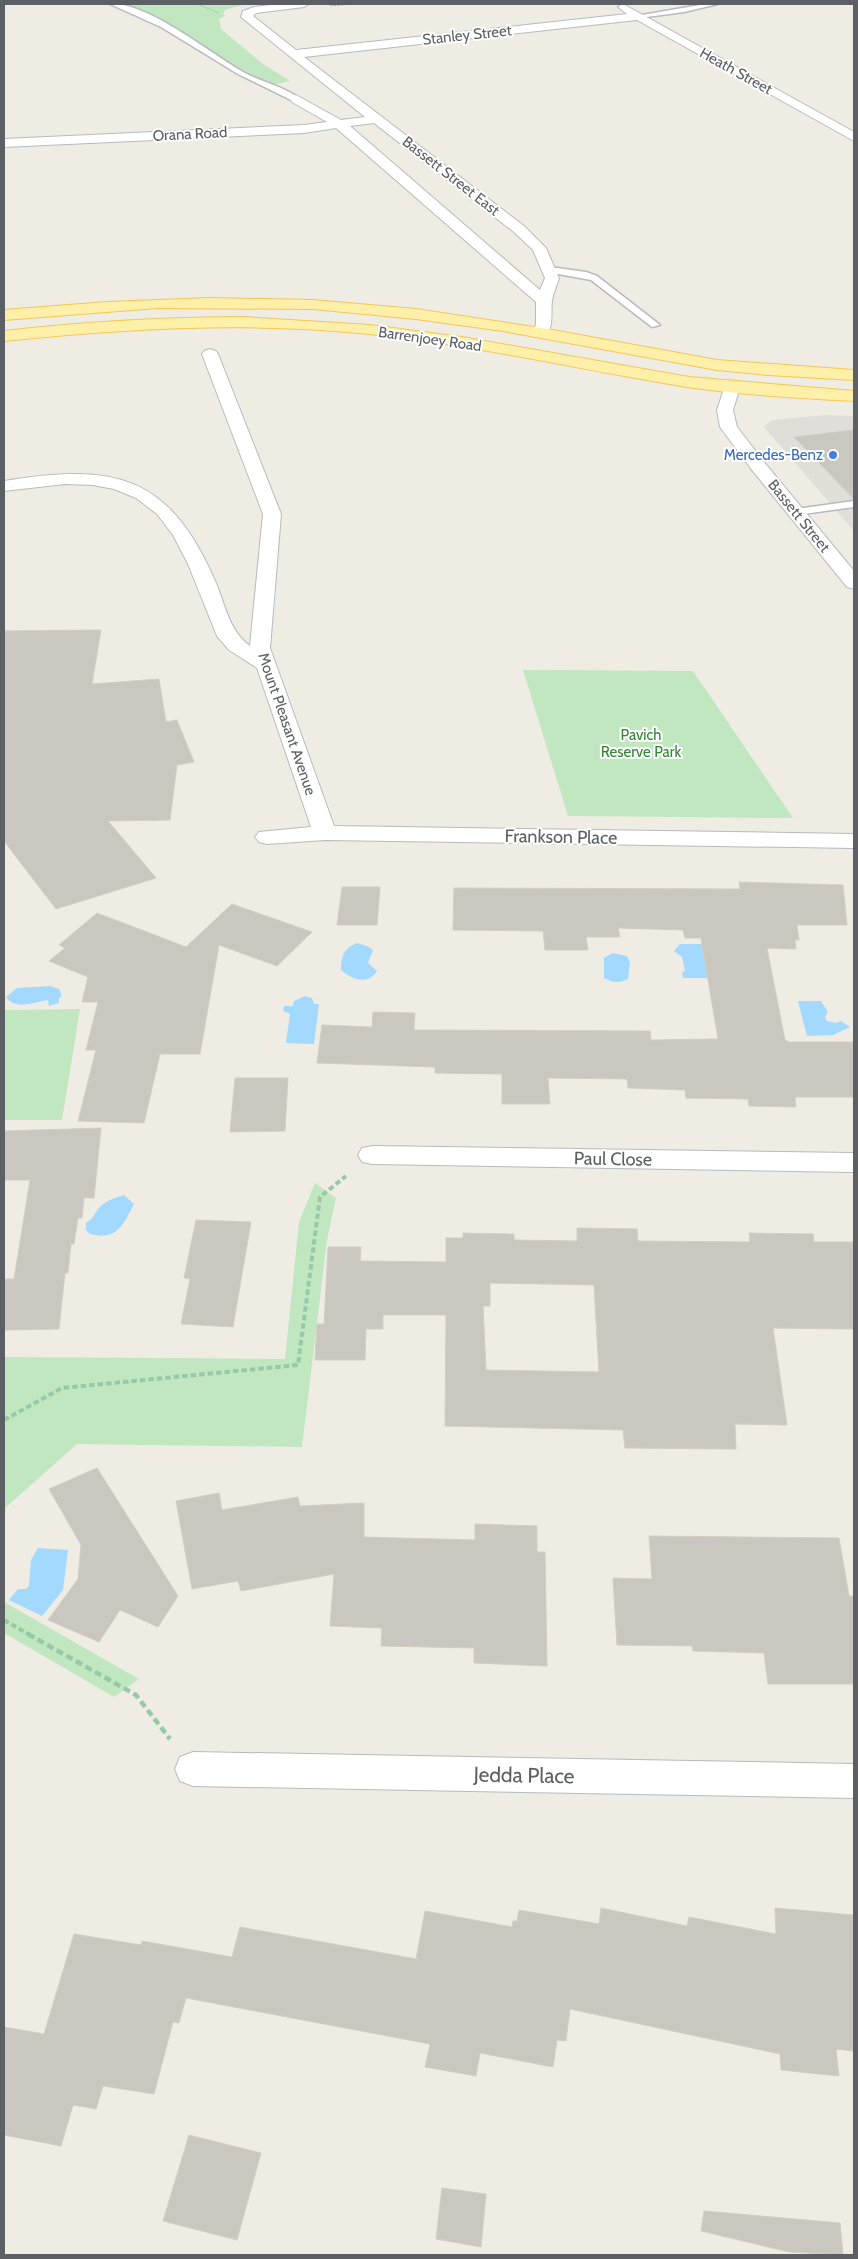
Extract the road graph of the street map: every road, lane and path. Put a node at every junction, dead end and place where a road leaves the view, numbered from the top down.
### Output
1 (112, 4) edge
2 (197, 4) edge
3 (304, 4) edge
4 (618, 4) edge
5 (715, 4) edge
6 (223, 15) dead end
7 (639, 16) junction
8 (295, 54) junction
9 (341, 92) junction
10 (296, 99) junction
11 (376, 118) junction
12 (339, 124) junction
13 (854, 137) edge
14 (4, 143) edge
15 (550, 270) junction
16 (508, 271) junction
17 (544, 301) junction
18 (4, 315) edge
19 (655, 325) dead end
20 (538, 333) junction
21 (4, 336) edge
22 (506, 350) junction
23 (210, 354) dead end
24 (742, 368) junction
25 (854, 375) edge
26 (732, 387) junction
27 (854, 396) edge
28 (4, 486) edge
29 (854, 504) edge
30 (796, 512) junction
31 (854, 583) edge
32 (266, 666) junction
33 (325, 833) junction
34 (267, 837) dead end
35 (854, 841) edge
36 (372, 1155) joint
37 (854, 1163) edge
38 (4, 1420) edge
39 (4, 1620) edge
40 (193, 1769) joint
41 (854, 1781) edge

1 - 10 lane, Bassett Street East
2 - 6 path
3 - 8 street, Bassett Street East
4 - 7 street, Heath Street
5 - 7 lane
7 - 8 street, Stanley Street
7 - 13 street, Heath Street
8 - 9 street, Bassett Street East
9 - 10 street
9 - 11 street, Bassett Street East
10 - 12 street, Bassett Street East
11 - 12 street, Orana Road
11 - 15 street, Bassett Street East
12 - 14 street, Orana Road
12 - 16 street, Bassett Street East
15 - 16 street
15 - 17 street
15 - 19 lane
16 - 17 street, Bassett Street East
17 - 20 street
18 - 20 main road, Barrenjoey Road
20 - 22 main road
20 - 24 main road, Barrenjoey Road
21 - 22 main road, Barrenjoey Road
22 - 26 main road, Barrenjoey Road
23 - 32 street, Mount Pleasant Avenue
24 - 25 main road, Barrenjoey Road
24 - 26 main road, Bassett Street
26 - 27 main road, Barrenjoey Road
26 - 30 street, Bassett Street
28 - 32 street
29 - 30 lane
30 - 31 street, Bassett Street
32 - 33 street, Mount Pleasant Avenue
33 - 34 street, Frankson Place
33 - 35 street, Frankson Place
36 - 37 street, Paul Close
36 - 38 path
39 - 40 path
40 - 41 street, Jedda Place

